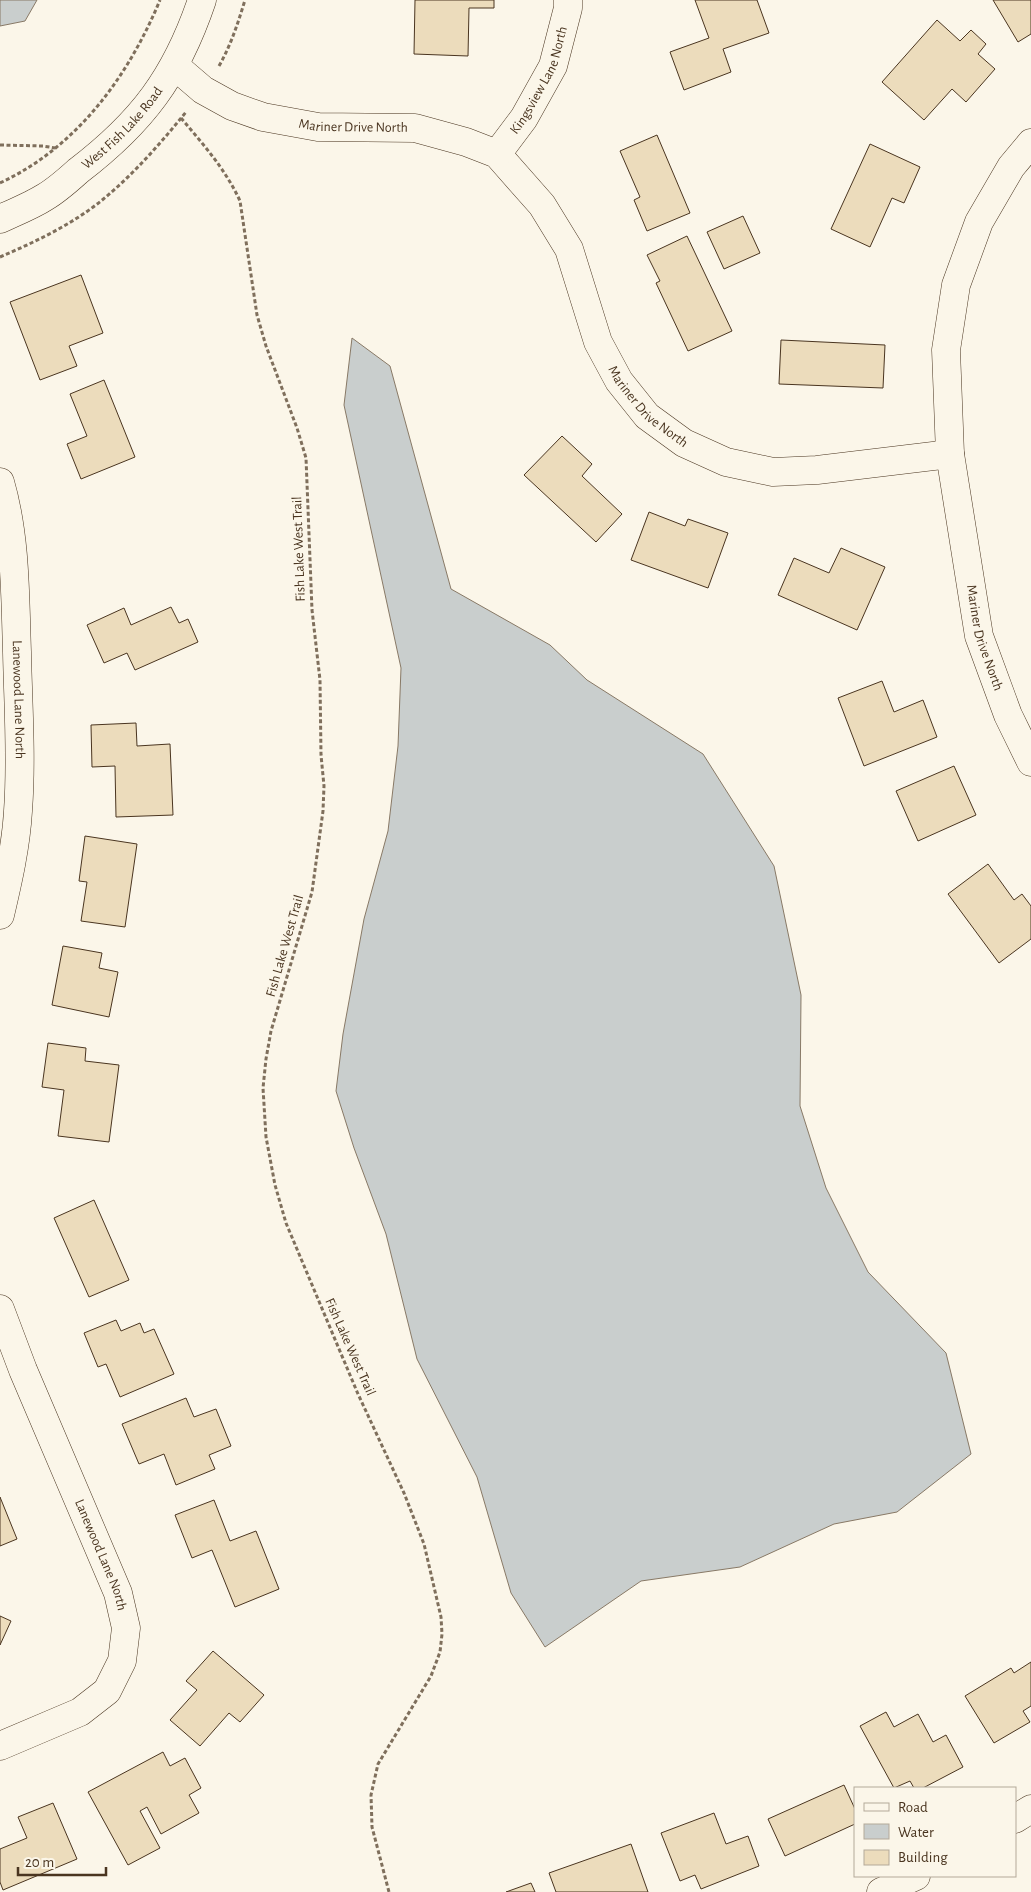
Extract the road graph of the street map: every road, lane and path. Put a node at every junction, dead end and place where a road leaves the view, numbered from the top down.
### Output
1 (160, 0) edge
2 (202, 0) edge
3 (245, 0) edge
4 (568, 0) edge
5 (175, 66) junction
6 (203, 90) junction
7 (1031, 143) edge
8 (0, 146) edge
9 (55, 148) junction
10 (497, 154) junction
11 (0, 183) edge
12 (0, 219) edge
13 (950, 454) junction
14 (0, 482) edge
15 (9, 742) edge
16 (1031, 762) edge
17 (0, 915) edge
18 (0, 1309) edge
19 (0, 1746) edge
20 (1031, 1809) edge
21 (1016, 1818) edge
22 (914, 1877) edge
23 (389, 1892) edge
24 (881, 1892) edge

1 - 9 path
2 - 5 street, West Fish Lake Road
3 - 6 path, Fish Lake West Trail
4 - 10 street, Kingsview Lane North
5 - 6 street, Mariner Drive North
5 - 12 street, West Fish Lake Road
6 - 10 street, Mariner Drive North
6 - 23 path, Fish Lake West Trail
7 - 13 street
8 - 9 path
9 - 11 path
10 - 13 street, Mariner Drive North
13 - 16 street, Mariner Drive North
14 - 15 street, Lanewood Lane North
15 - 17 street, Lanewood Lane North
18 - 19 street, Lanewood Lane North
20 - 21 street
22 - 24 street

